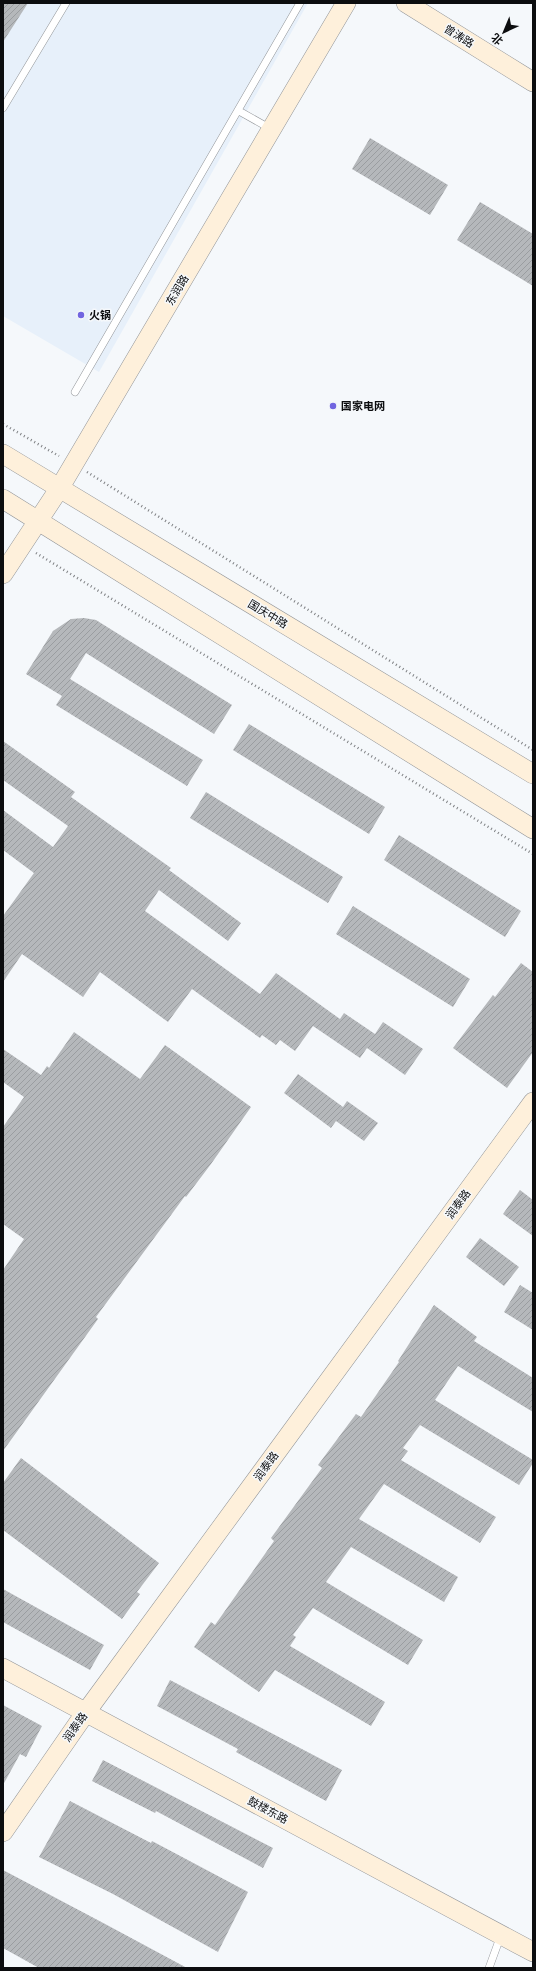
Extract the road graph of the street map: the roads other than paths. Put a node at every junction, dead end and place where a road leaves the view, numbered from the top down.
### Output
1 (66, 3) edge
2 (300, 3) edge
3 (346, 3) edge
4 (406, 3) edge
5 (533, 82) edge
6 (3, 108) edge
7 (239, 111) junction
8 (272, 130) junction
9 (75, 392) dead end
10 (3, 454) edge
11 (59, 488) junction
12 (3, 499) edge
13 (38, 520) junction
14 (3, 574) edge
15 (533, 774) edge
16 (533, 829) edge
17 (533, 1102) edge
18 (3, 1668) edge
19 (86, 1712) junction
20 (3, 1832) edge
21 (501, 1935) junction
22 (533, 1952) edge
23 (489, 1968) edge

1 - 6 lane
2 - 7 lane
3 - 8 street, 东润路
4 - 5 street, 曾涛路
7 - 8 lane
7 - 9 lane
8 - 11 street, 东润路
10 - 11 street, 国庆中路
11 - 13 street, 东润路
11 - 15 street, 国庆中路
12 - 13 street
13 - 14 street, 东润路
13 - 16 street
17 - 19 street, 润泰路
18 - 19 street, 鼓楼东路
19 - 20 street, 润泰路
19 - 21 street, 鼓楼东路
21 - 22 street, 鼓楼东路
21 - 23 lane

